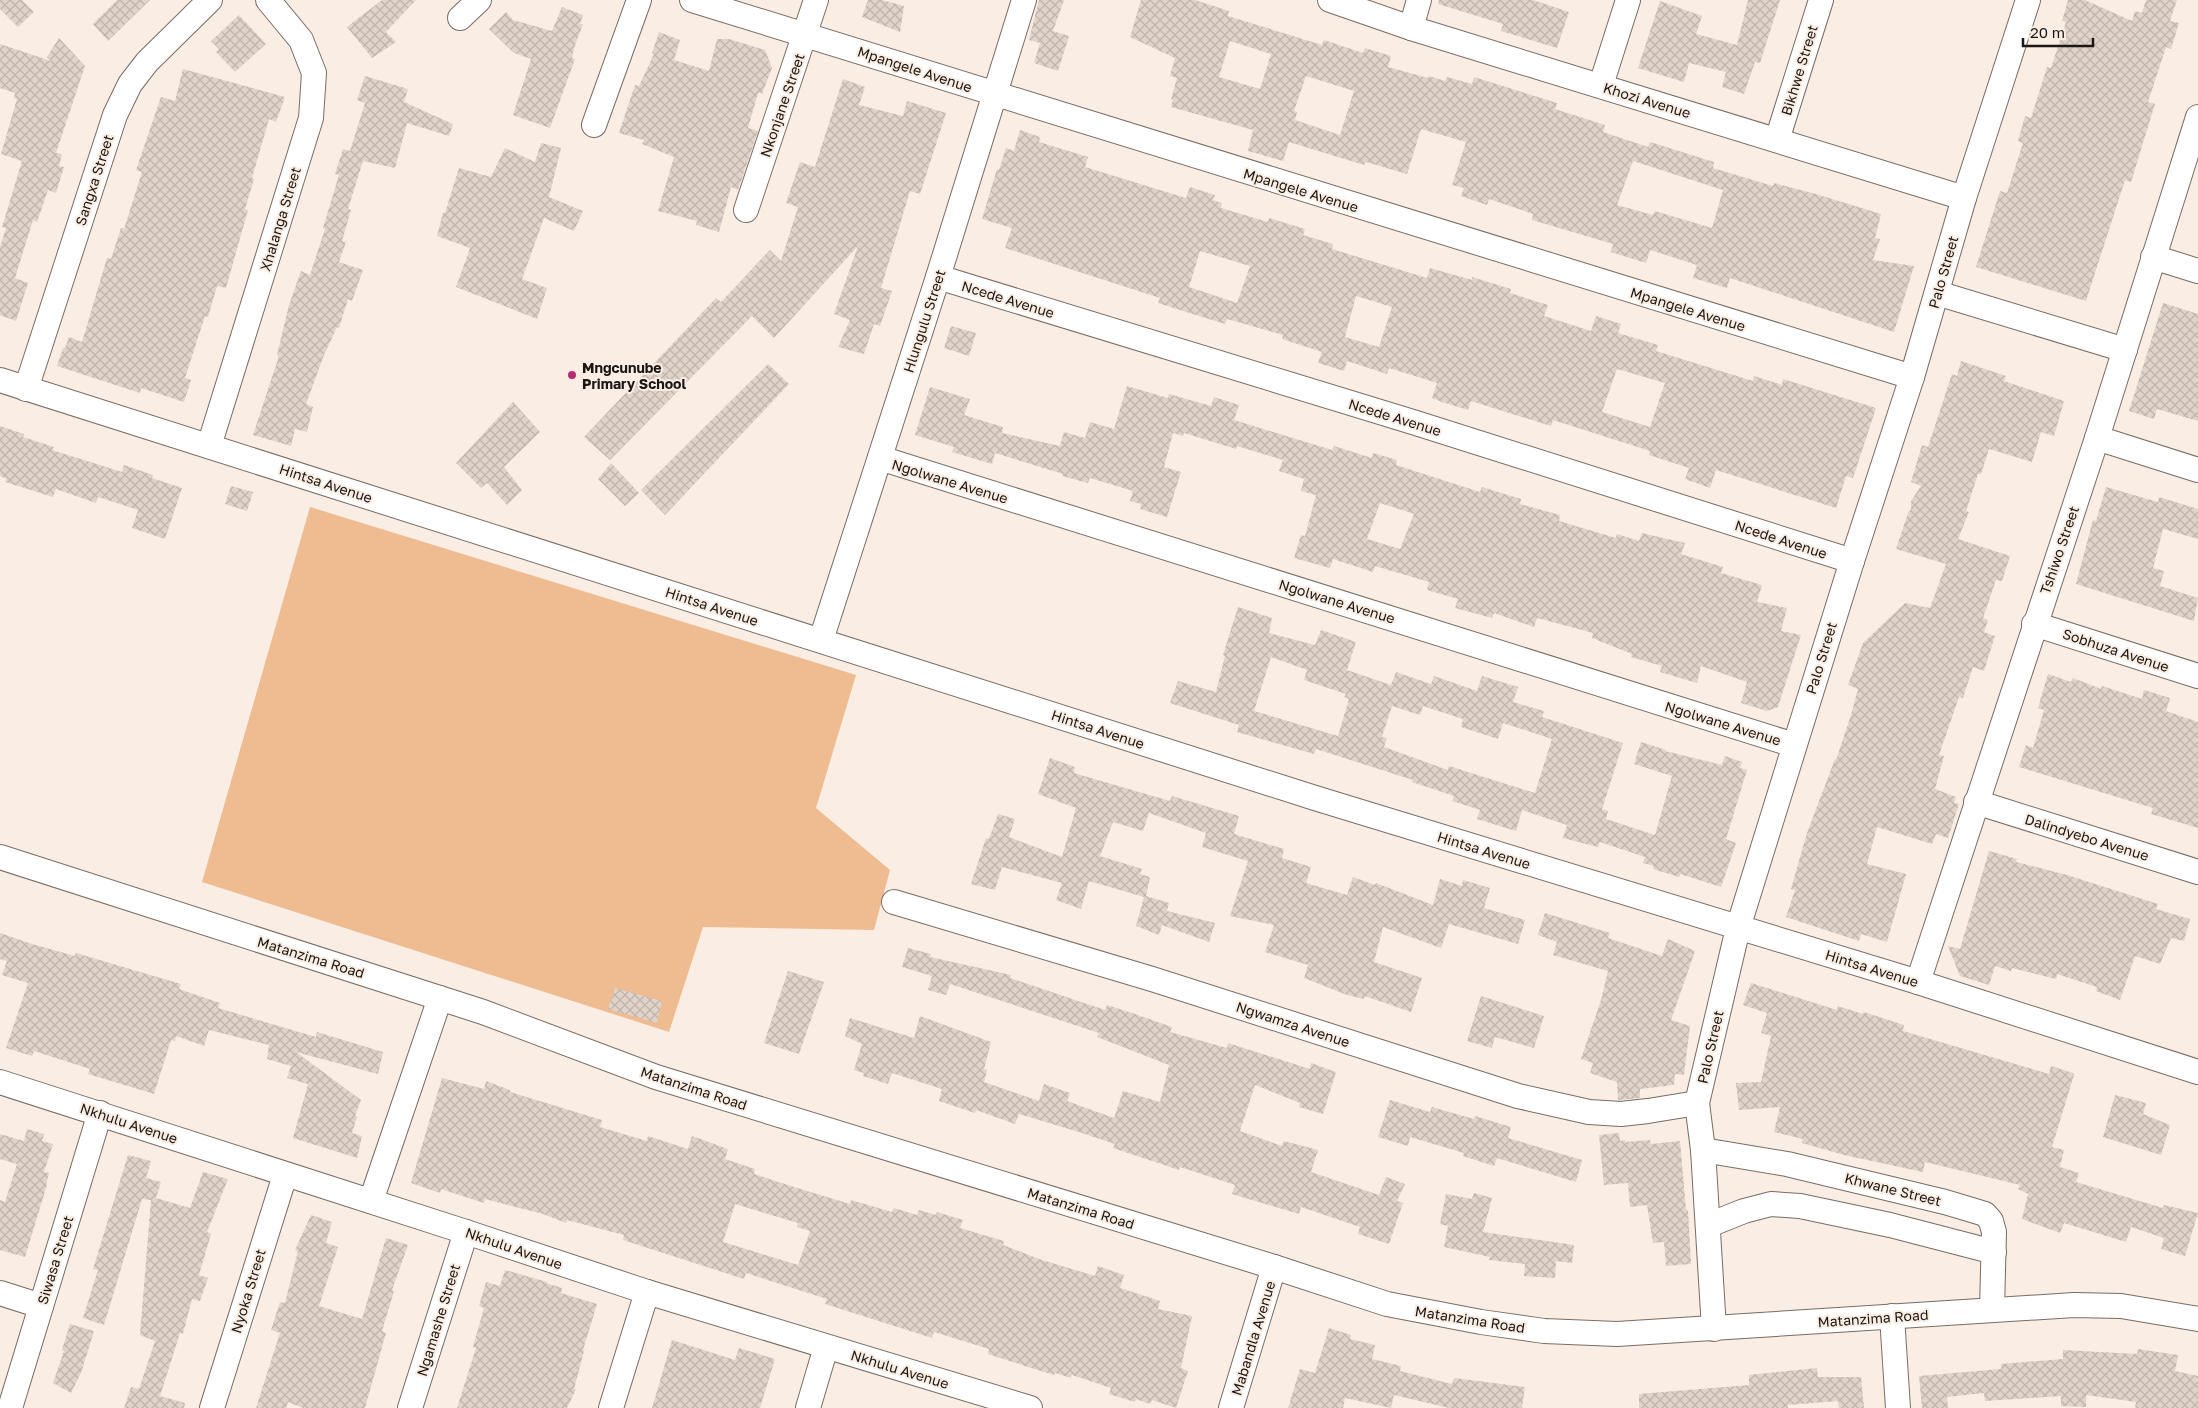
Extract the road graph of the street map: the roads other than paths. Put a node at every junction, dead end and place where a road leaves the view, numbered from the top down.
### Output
1 (210, 0) edge
2 (268, 0) edge
3 (479, 0) edge
4 (638, 0) edge
5 (692, 0) edge
6 (816, 0) edge
7 (1024, 0) edge
8 (1330, 0) edge
9 (1419, 0) edge
10 (1628, 0) edge
11 (1821, 0) edge
12 (2028, 0) edge
13 (460, 18) dead end
14 (1410, 28) junction
15 (806, 35) junction
16 (1601, 85) junction
17 (994, 95) junction
18 (2198, 117) edge
19 (594, 126) dead end
20 (1777, 140) junction
21 (1964, 198) junction
22 (746, 210) dead end
23 (2154, 257) junction
24 (2198, 271) edge
25 (938, 278) junction
26 (1937, 293) junction
27 (2124, 350) junction
28 (1912, 377) junction
29 (0, 380) edge
30 (26, 389) junction
31 (2097, 438) junction
32 (209, 446) junction
33 (880, 458) junction
34 (2198, 470) edge
35 (1852, 561) junction
36 (2034, 624) junction
37 (820, 640) junction
38 (2198, 676) edge
39 (1794, 745) junction
40 (1976, 802) junction
41 (0, 858) edge
42 (2198, 872) edge
43 (894, 902) dead end
44 (1738, 928) junction
45 (1918, 982) junction
46 (440, 998) junction
47 (2198, 1072) edge
48 (0, 1082) edge
49 (1697, 1103) junction
50 (100, 1113) junction
51 (1703, 1150) junction
52 (285, 1175) junction
53 (371, 1201) junction
54 (1709, 1225) junction
55 (466, 1232) junction
56 (1994, 1252) junction
57 (1274, 1267) junction
58 (647, 1292) junction
59 (0, 1293) edge
60 (40, 1306) junction
61 (1992, 1310) junction
62 (1892, 1316) junction
63 (2198, 1319) edge
64 (1714, 1329) junction
65 (826, 1347) junction
66 (1017, 1406) edge
67 (10, 1408) edge
68 (212, 1408) edge
69 (410, 1408) edge
70 (612, 1408) edge
71 (808, 1408) edge
72 (1231, 1408) edge
73 (1898, 1408) edge

1 - 30 street, Sangxa Street
2 - 32 street, Xhalanga Street
3 - 13 street
4 - 19 street
5 - 15 street, Mpangele Avenue
6 - 15 street, Nkonjane Street
7 - 17 street, Hlungulu Street
8 - 14 street, Khozi Avenue
9 - 14 street
10 - 16 street
11 - 20 street, Bikhwe Street
12 - 21 street, Palo Street
14 - 16 street, Khozi Avenue
15 - 17 street, Mpangele Avenue
15 - 22 street, Nkonjane Street
16 - 20 street, Khozi Avenue
17 - 25 street, Hlungulu Street
17 - 28 street, Mpangele Avenue
18 - 23 street, Tshiwo Street
20 - 21 street, Khozi Avenue
21 - 26 street, Palo Street
23 - 24 street
23 - 27 street, Tshiwo Street
25 - 33 street, Hlungulu Street
25 - 35 street, Ncede Avenue
26 - 27 street
26 - 28 street, Palo Street
27 - 31 street, Tshiwo Street
28 - 35 street, Palo Street
29 - 30 street, Hintsa Avenue
30 - 32 street, Hintsa Avenue
31 - 34 street
31 - 36 street, Tshiwo Street
32 - 37 street, Hintsa Avenue
33 - 37 street, Hlungulu Street
33 - 39 street, Ngolwane Avenue
35 - 39 street, Palo Street
36 - 38 street, Sobhuza Avenue
36 - 40 street, Tshiwo Street
37 - 44 street, Hintsa Avenue
39 - 44 street, Palo Street
40 - 42 street, Dalindyebo Avenue
40 - 45 street, Tshiwo Street
41 - 46 street, Matanzima Road
43 - 49 street, Ngwamza Avenue
44 - 45 street, Hintsa Avenue
44 - 49 street, Palo Street
45 - 47 street, Hintsa Avenue
46 - 53 street
46 - 57 street, Matanzima Road
48 - 50 street, Nkhulu Avenue
49 - 51 street, Palo Street
50 - 52 street, Nkhulu Avenue
50 - 60 street, Siwasa Street
51 - 54 street, Palo Street
51 - 56 street, Khwane Street
52 - 53 street, Nkhulu Avenue
52 - 68 street, Nyoka Street
53 - 55 street, Nkhulu Avenue
54 - 56 street
54 - 64 street, Palo Street
55 - 58 street, Nkhulu Avenue
55 - 69 street, Ngamashe Street
56 - 61 street, Khwane Street
57 - 64 street, Matanzima Road
57 - 72 street, Mabandla Avenue
58 - 65 street, Nkhulu Avenue
58 - 70 street
59 - 60 street
60 - 67 street, Siwasa Street
61 - 62 street, Matanzima Road
61 - 63 street, Matanzima Road
62 - 64 street, Matanzima Road
62 - 73 street
65 - 66 street, Nkhulu Avenue
65 - 71 street

